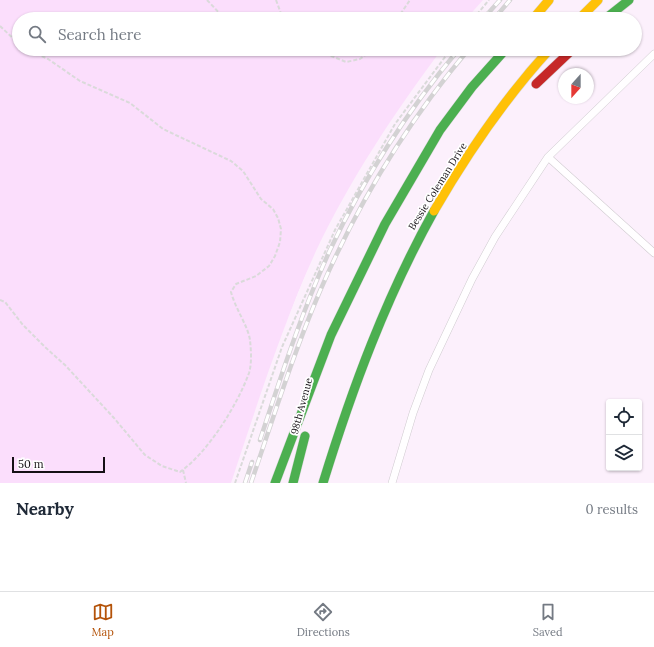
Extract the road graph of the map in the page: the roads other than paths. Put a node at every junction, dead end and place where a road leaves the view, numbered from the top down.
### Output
1 (549, 0) edge
2 (598, 0) edge
3 (629, 0) edge
4 (539, 12) edge
5 (586, 12) edge
6 (614, 12) edge
7 (654, 54) edge
8 (500, 56) edge
9 (544, 56) edge
10 (565, 56) edge
11 (532, 89) dead end
12 (510, 112) dead end
13 (548, 157) junction
14 (453, 178) junction
15 (654, 253) edge
16 (331, 335) junction
17 (368, 350) junction
18 (275, 483) edge
19 (293, 483) edge
20 (323, 483) edge
21 (333, 483) edge
22 (392, 483) edge

1 - 4 main road
2 - 5 main road
3 - 6 main road
7 - 13 lane
8 - 16 main road
9 - 14 main road, Bessie Coleman Drive
10 - 11 main road
12 - 14 main road
13 - 15 lane
13 - 22 lane
14 - 17 main road, Bessie Coleman Drive
16 - 18 main road
16 - 19 main road, 98th Avenue
17 - 20 main road
17 - 21 main road

